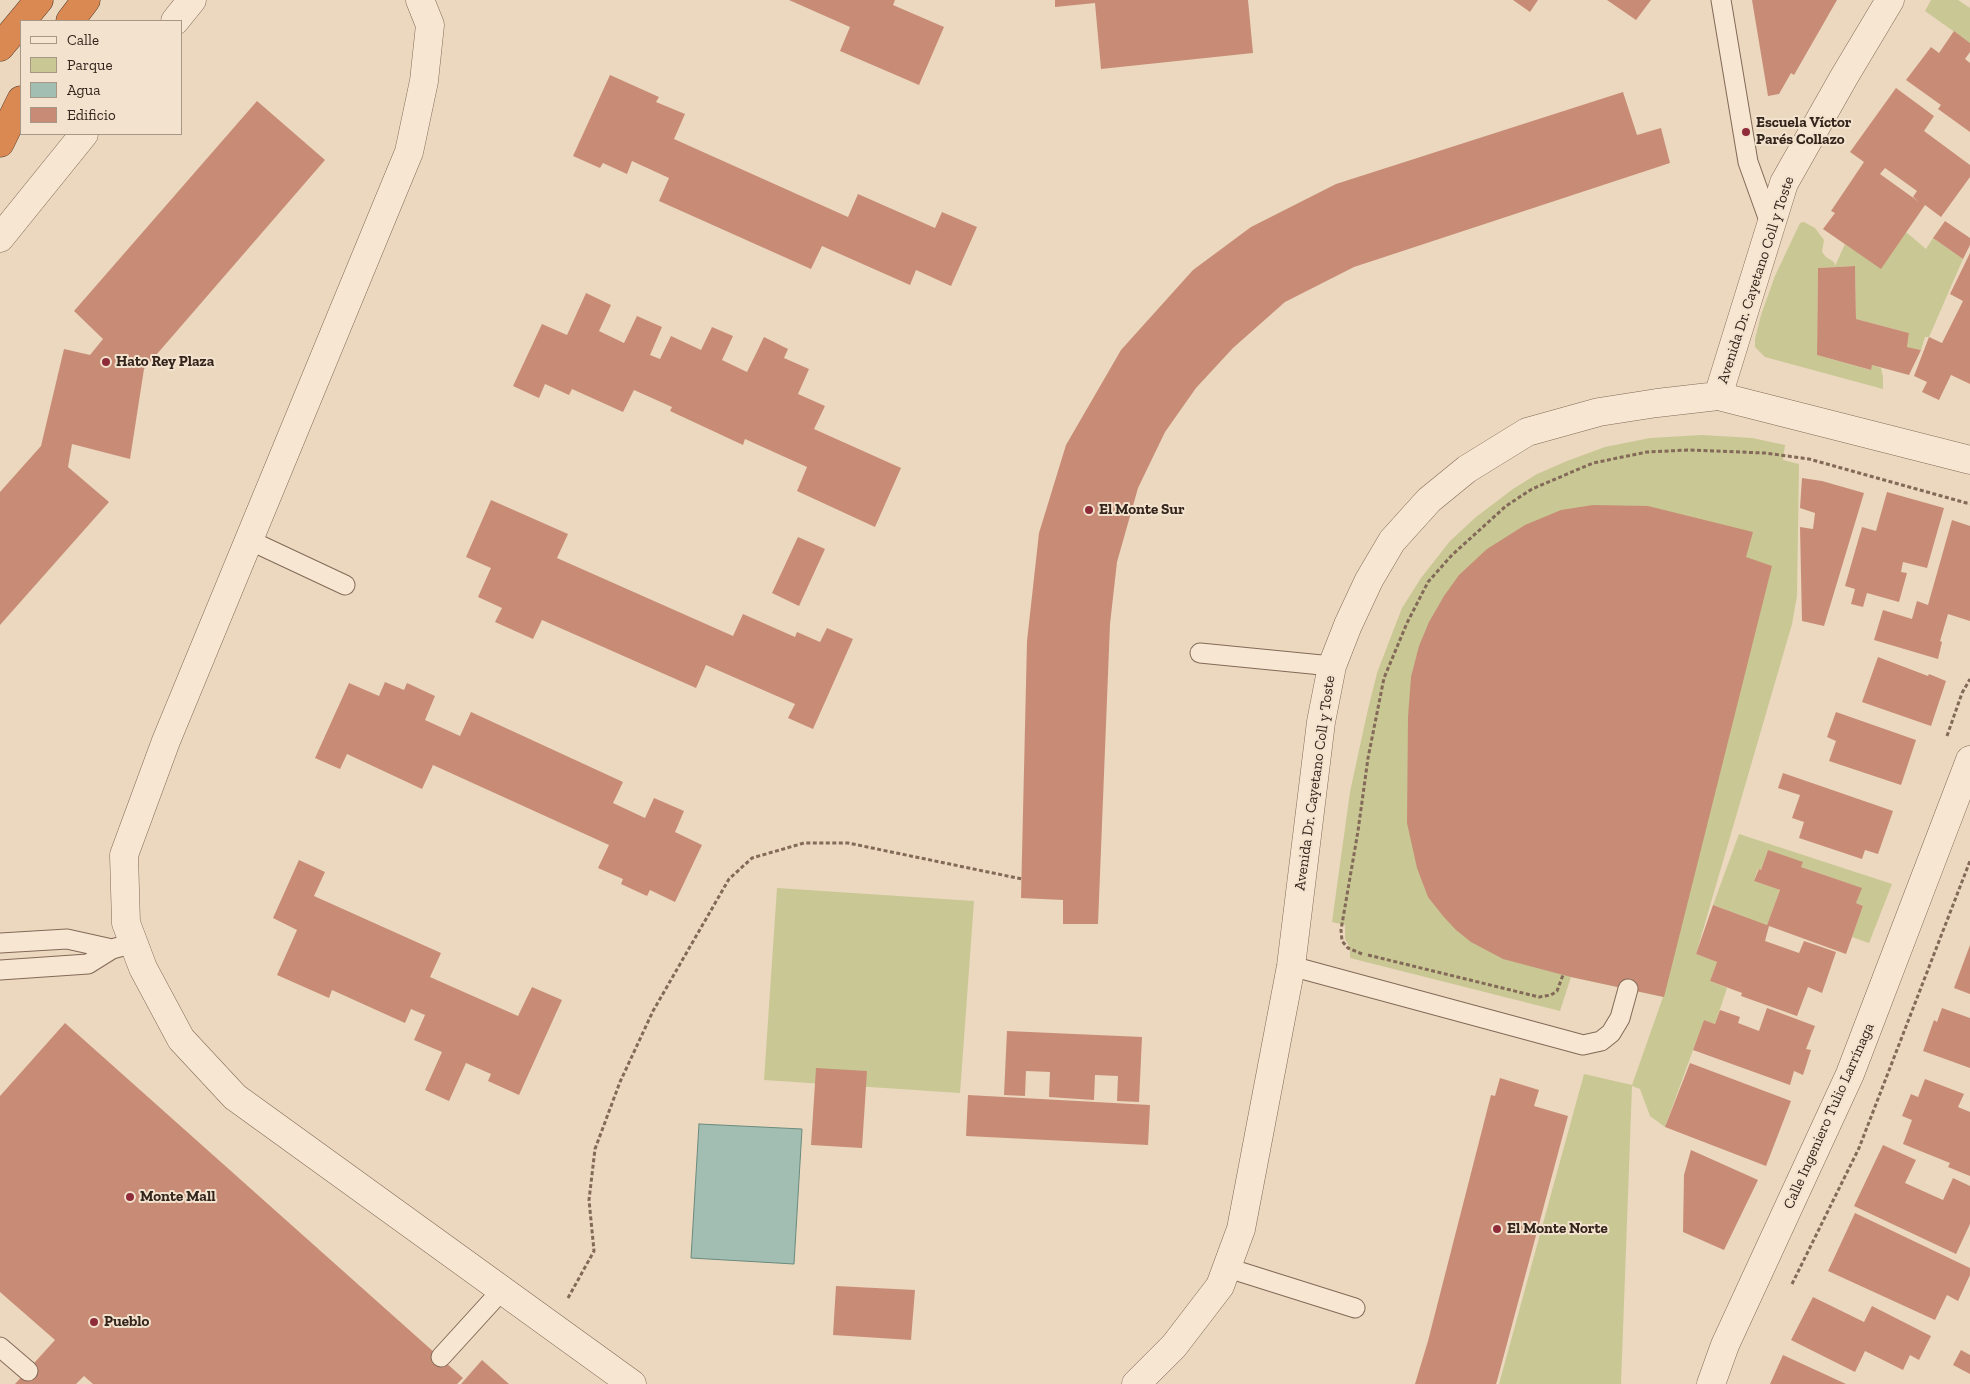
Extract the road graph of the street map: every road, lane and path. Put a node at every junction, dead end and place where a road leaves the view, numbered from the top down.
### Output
1 (39, 0) edge
2 (86, 0) edge
3 (192, 0) edge
4 (420, 0) edge
5 (1721, 0) edge
6 (1890, 0) edge
7 (22, 20) edge
8 (71, 20) edge
9 (176, 20) edge
10 (20, 23) edge
11 (0, 47) edge
12 (20, 102) edge
13 (83, 135) edge
14 (0, 142) edge
15 (1771, 226) junction
16 (0, 238) edge
17 (1718, 396) junction
18 (1970, 460) edge
19 (1970, 504) edge
20 (249, 540) junction
21 (345, 585) dead end
22 (1200, 654) dead end
23 (1332, 666) junction
24 (1970, 760) edge
25 (1022, 879) dead end
26 (0, 944) edge
27 (123, 946) junction
28 (1291, 966) junction
29 (0, 970) edge
30 (1563, 975) dead end
31 (1628, 989) dead end
32 (1228, 1268) junction
33 (502, 1290) junction
34 (1355, 1308) dead end
35 (553, 1327) junction
36 (0, 1346) edge
37 (440, 1357) dead end
38 (28, 1371) dead end
39 (632, 1384) edge
40 (1136, 1384) edge
41 (1711, 1384) edge

1 - 7 highway
2 - 8 highway
3 - 9 street
4 - 20 street
5 - 15 lane
6 - 15 street, Avenida Dr. Cayetano Coll y Toste
10 - 11 highway
12 - 14 highway
13 - 16 street
15 - 17 street, Avenida Dr. Cayetano Coll y Toste
17 - 18 street
17 - 23 street, Avenida Dr. Cayetano Coll y Toste
19 - 30 path
20 - 21 lane
20 - 27 street
22 - 23 lane
23 - 28 street, Avenida Dr. Cayetano Coll y Toste
24 - 41 street, Calle Ingeniero Tulio Larrínaga
25 - 35 path
26 - 27 lane
27 - 29 lane
27 - 33 street
28 - 31 lane
28 - 32 street, Avenida Dr. Cayetano Coll y Toste
32 - 34 lane
32 - 40 street, Avenida Dr. Cayetano Coll y Toste
33 - 35 street
33 - 37 lane
35 - 39 street
36 - 38 lane

